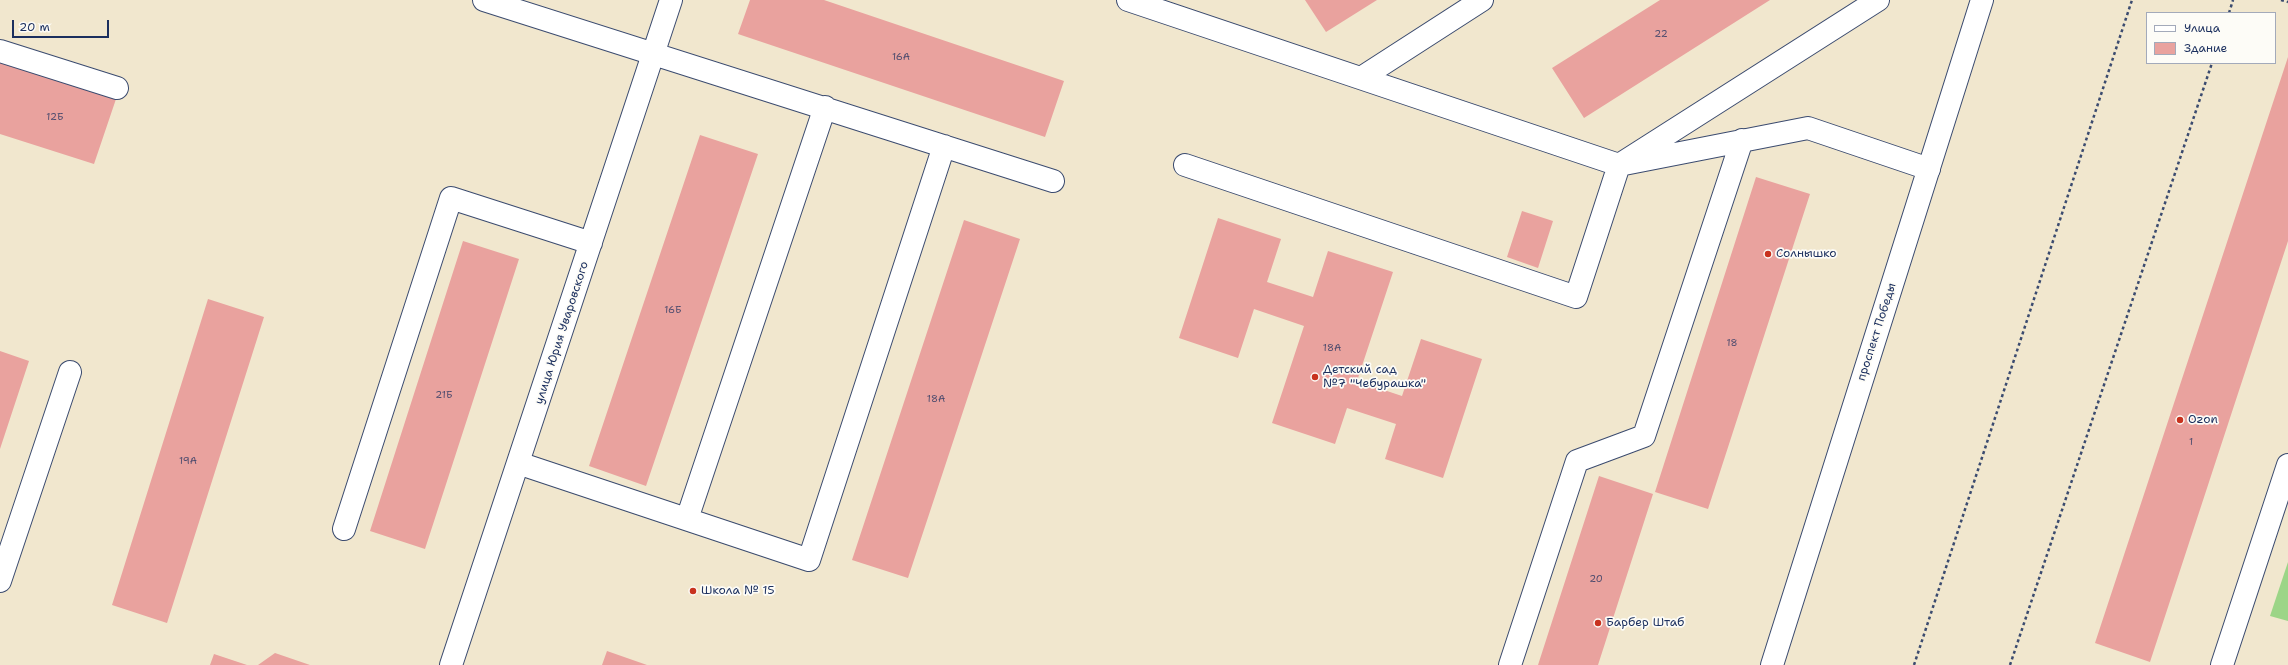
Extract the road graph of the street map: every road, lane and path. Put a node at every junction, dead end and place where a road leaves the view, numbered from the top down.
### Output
1 (484, 0) edge
2 (671, 0) edge
3 (1128, 0) edge
4 (1482, 0) edge
5 (1878, 0) edge
6 (1982, 0) edge
7 (2132, 0) edge
8 (2233, 0) edge
9 (2281, 0) edge
10 (2288, 2) edge
11 (2229, 12) edge
12 (0, 51) edge
13 (654, 53) junction
14 (2212, 64) edge
15 (1361, 78) junction
16 (117, 88) dead end
17 (825, 107) junction
18 (1742, 140) junction
19 (944, 146) junction
20 (1185, 165) dead end
21 (1619, 165) junction
22 (1929, 169) junction
23 (1053, 181) dead end
24 (591, 243) junction
25 (70, 372) dead end
26 (518, 463) junction
27 (2288, 465) edge
28 (687, 519) junction
29 (344, 529) dead end
30 (0, 581) edge
31 (451, 665) edge
32 (1510, 665) edge
33 (1772, 665) edge
34 (1914, 665) edge
35 (2010, 665) edge
36 (2222, 665) edge

1 - 13 street
2 - 13 street, улица Юрия Уваровского
3 - 15 street
4 - 15 street
5 - 21 street
6 - 22 street, проспект Победы
7 - 34 path
8 - 11 path
9 - 10 path
12 - 16 street
13 - 17 street
13 - 24 street, улица Юрия Уваровского
14 - 35 path
15 - 21 street
17 - 19 street
17 - 28 street
18 - 21 street
18 - 22 street
18 - 32 street
19 - 23 street
19 - 28 street
20 - 21 street
22 - 33 street, проспект Победы
24 - 26 street, улица Юрия Уваровского
24 - 29 street
25 - 30 street
26 - 28 street
26 - 31 street, улица Юрия Уваровского
27 - 36 street

